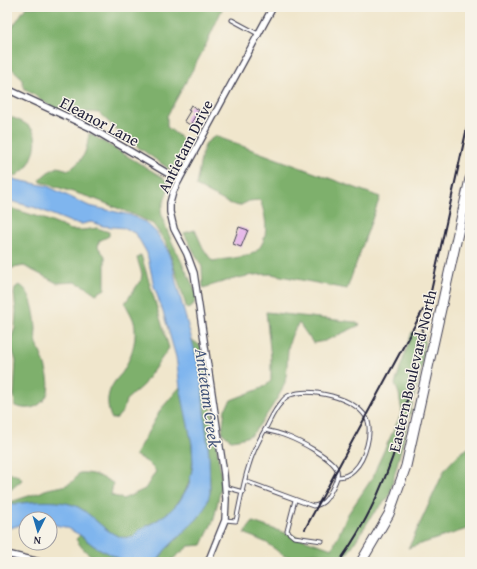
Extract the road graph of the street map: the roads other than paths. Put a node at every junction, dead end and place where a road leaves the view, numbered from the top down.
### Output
1 (273, 7) edge
2 (232, 20) dead end
3 (258, 34) junction
4 (7, 89) edge
5 (470, 179) edge
6 (179, 180) junction
7 (265, 430) junction
8 (337, 477) junction
9 (244, 481) junction
10 (225, 488) junction
11 (243, 492) junction
12 (295, 500) junction
13 (225, 520) junction
14 (322, 541) dead end
15 (7, 554) edge
16 (38, 562) edge
17 (208, 562) edge
18 (361, 562) edge

1 - 3 street, Antietam Drive
2 - 3 lane
3 - 6 street, Antietam Drive
4 - 6 street, Eleanor Lane
5 - 18 main road, Eastern Boulevard North
6 - 10 street, Antietam Drive
7 - 8 lane
7 - 8 lane
7 - 9 lane
8 - 12 lane
9 - 11 lane
9 - 12 lane
10 - 11 lane
10 - 13 street, Antietam Drive
11 - 13 lane
12 - 14 lane
13 - 17 street, Antietam Drive
15 - 16 street

